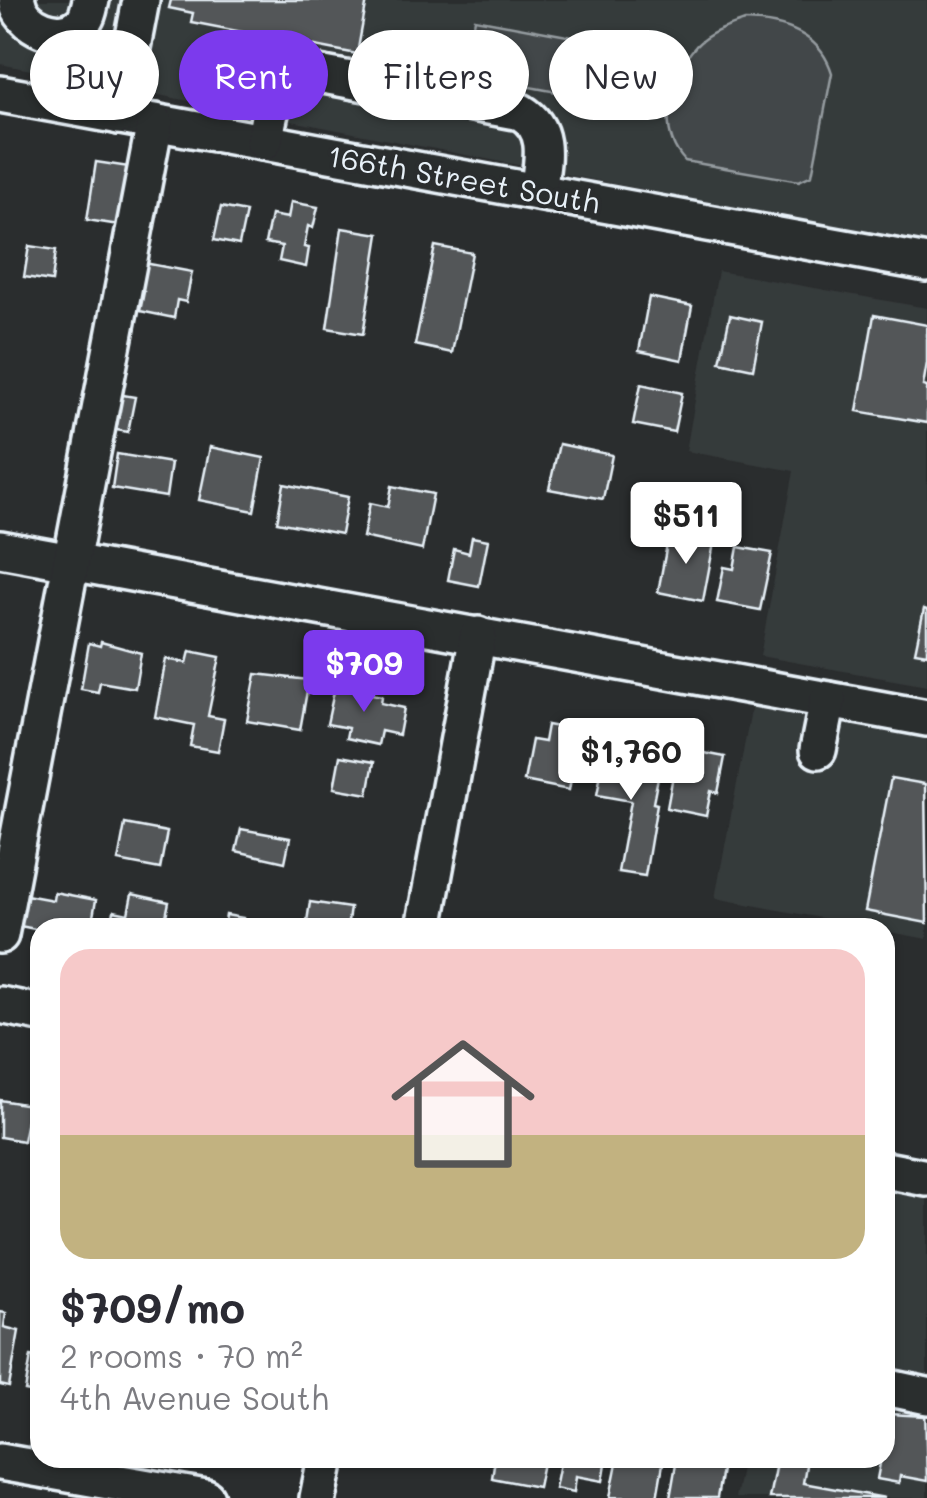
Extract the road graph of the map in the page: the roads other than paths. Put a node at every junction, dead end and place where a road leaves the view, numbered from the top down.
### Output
1 (17, 0) edge
2 (91, 0) edge
3 (141, 0) edge
4 (135, 30) edge
5 (0, 94) edge
6 (30, 100) edge
7 (143, 120) edge
8 (155, 122) junction
9 (264, 142) junction
10 (538, 192) junction
11 (927, 263) edge
12 (0, 550) edge
13 (73, 562) junction
14 (478, 635) junction
15 (828, 700) junction
16 (927, 718) edge
17 (818, 750) dead end
18 (426, 918) edge
19 (0, 935) edge
20 (0, 1005) edge
21 (30, 1010) edge
22 (895, 1172) edge
23 (927, 1178) edge
24 (895, 1389) edge
25 (927, 1396) edge
26 (0, 1462) edge
27 (30, 1467) edge
28 (34, 1468) edge
29 (324, 1468) edge
30 (206, 1498) edge
31 (318, 1498) edge

1 - 2 street
3 - 4 street
5 - 6 street, 166th Street South
7 - 8 street, 166th Street South
8 - 9 street, 166th Street South
8 - 13 street
9 - 10 street, 166th Street South
9 - 10 street
10 - 11 street, 166th Street South
12 - 13 street
13 - 14 street
13 - 19 street
14 - 15 street
14 - 18 street
15 - 16 street
15 - 17 street
20 - 21 street
22 - 23 street
24 - 25 street
26 - 27 street
28 - 30 street
29 - 31 street

